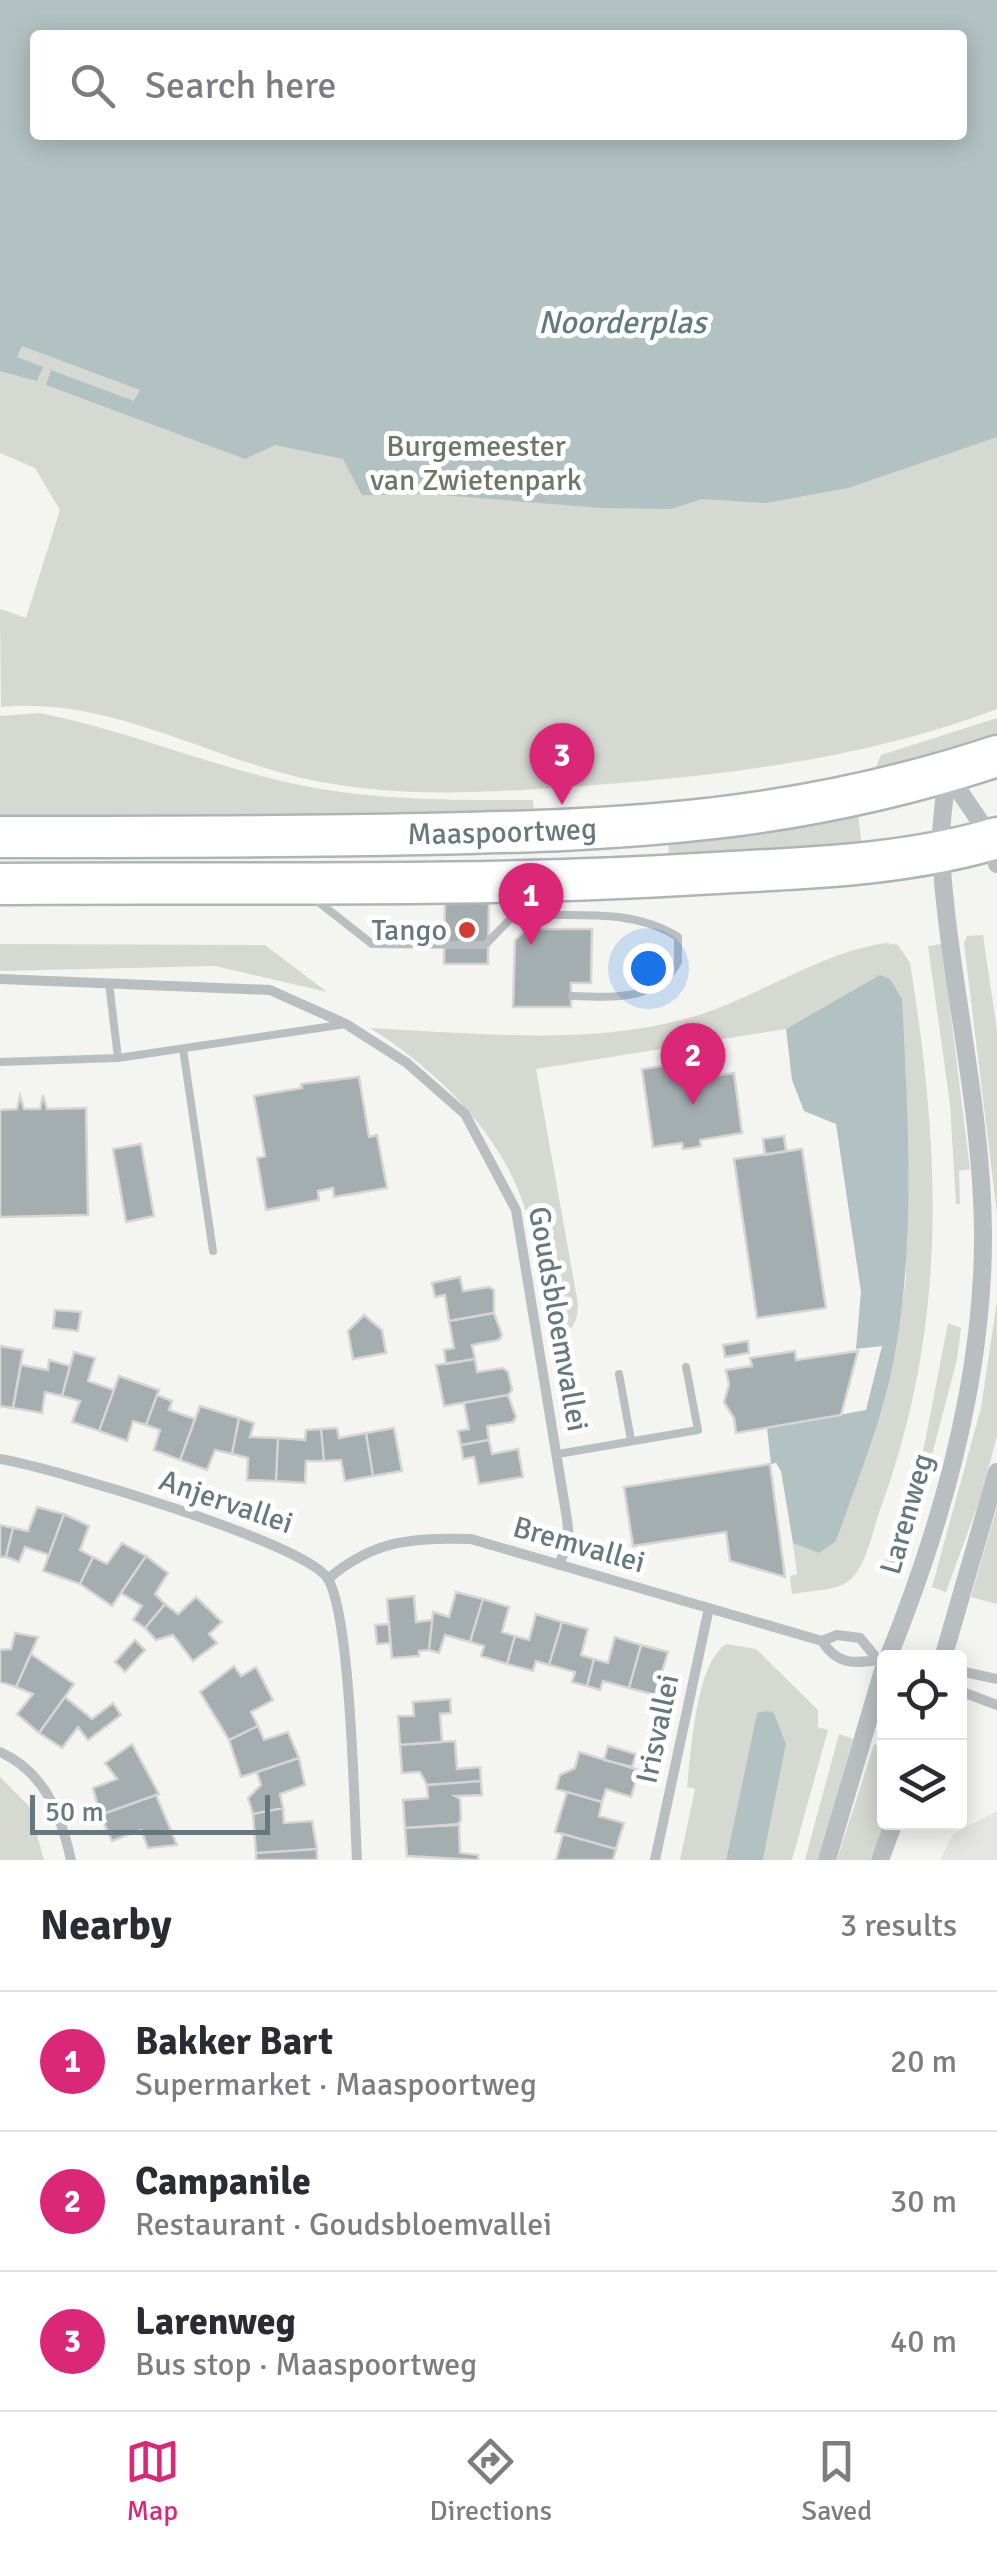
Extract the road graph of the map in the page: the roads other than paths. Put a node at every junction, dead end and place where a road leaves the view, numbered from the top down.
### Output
1 (997, 756) edge
2 (946, 773) junction
3 (0, 837) edge
4 (995, 847) edge
5 (941, 853) junction
6 (293, 881) junction
7 (551, 882) junction
8 (0, 884) edge
9 (528, 914) junction
10 (0, 979) edge
11 (109, 981) junction
12 (572, 996) dead end
13 (346, 1024) junction
14 (183, 1049) junction
15 (118, 1058) junction
16 (0, 1062) edge
17 (213, 1251) dead end
18 (686, 1367) dead end
19 (619, 1374) dead end
20 (631, 1440) junction
21 (558, 1454) junction
22 (0, 1459) edge
23 (997, 1472) edge
24 (559, 1565) junction
25 (328, 1579) junction
26 (709, 1608) junction
27 (822, 1641) junction
28 (889, 1650) edge
29 (945, 1650) edge
30 (877, 1654) edge
31 (877, 1662) edge
32 (967, 1673) edge
33 (997, 1679) edge
34 (877, 1686) edge
35 (967, 1694) edge
36 (997, 1705) edge
37 (0, 1752) edge
38 (891, 1830) edge
39 (71, 1860) edge
40 (357, 1860) edge
41 (656, 1860) edge
42 (828, 1860) edge
43 (880, 1860) edge

1 - 2 main road, Maaspoortweg
2 - 3 main road, Maaspoortweg
2 - 4 street
2 - 5 street, Larenweg
4 - 5 main road, Maaspoortweg
5 - 7 main road, Maaspoortweg
5 - 28 street, Larenweg
6 - 7 main road, Maaspoortweg
6 - 8 main road, Maaspoortweg
6 - 9 lane
7 - 9 lane
9 - 12 lane
10 - 11 street, Goudsbloemvallei
11 - 13 street, Goudsbloemvallei
11 - 15 lane
13 - 14 lane
13 - 21 street, Goudsbloemvallei
14 - 15 lane
14 - 17 lane
15 - 16 lane
18 - 20 lane
19 - 20 lane
20 - 21 lane
21 - 24 street, Goudsbloemvallei
22 - 25 street, Anjervallei
23 - 29 street
24 - 25 street, Bremvallei
24 - 26 street, Bremvallei
25 - 40 street
26 - 27 street, Bremvallei
26 - 41 street, Irisvallei
27 - 30 street, Bremvallei
27 - 31 street, Bremvallei
32 - 33 street
34 - 42 street, Larenweg
35 - 36 street
37 - 39 street
38 - 43 street

